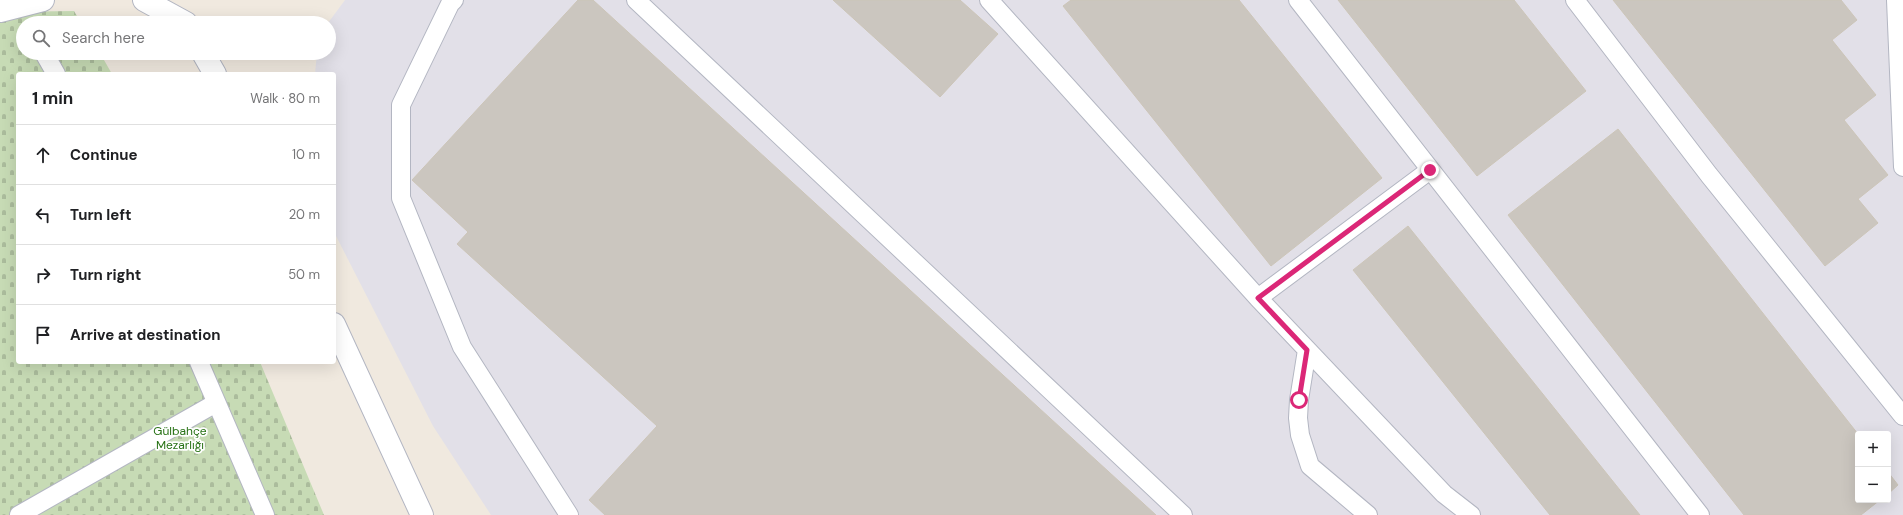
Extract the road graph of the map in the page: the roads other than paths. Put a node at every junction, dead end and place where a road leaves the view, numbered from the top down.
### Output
1 (43, 0) edge
2 (144, 0) edge
3 (454, 0) edge
4 (636, 0) edge
5 (989, 0) edge
6 (1298, 0) edge
7 (1575, 0) edge
8 (1896, 0) edge
9 (0, 11) edge
10 (173, 16) edge
11 (48, 60) edge
12 (208, 60) edge
13 (55, 72) edge
14 (214, 72) edge
15 (1903, 167) edge
16 (1430, 170) junction
17 (1258, 298) junction
18 (336, 328) edge
19 (1307, 350) junction
20 (200, 364) edge
21 (216, 403) junction
22 (1903, 416) edge
23 (19, 515) edge
24 (265, 515) edge
25 (422, 515) edge
26 (569, 515) edge
27 (1183, 515) edge
28 (1368, 515) edge
29 (1471, 515) edge
30 (1700, 515) edge

1 - 9 street
2 - 10 street
3 - 26 lane
4 - 27 lane
5 - 17 lane
6 - 16 lane
7 - 22 lane
8 - 15 lane
11 - 13 lane
12 - 14 street
16 - 17 lane
16 - 30 lane
17 - 19 lane
18 - 25 street
19 - 28 lane
19 - 29 lane
20 - 21 lane
21 - 23 lane
21 - 24 lane

